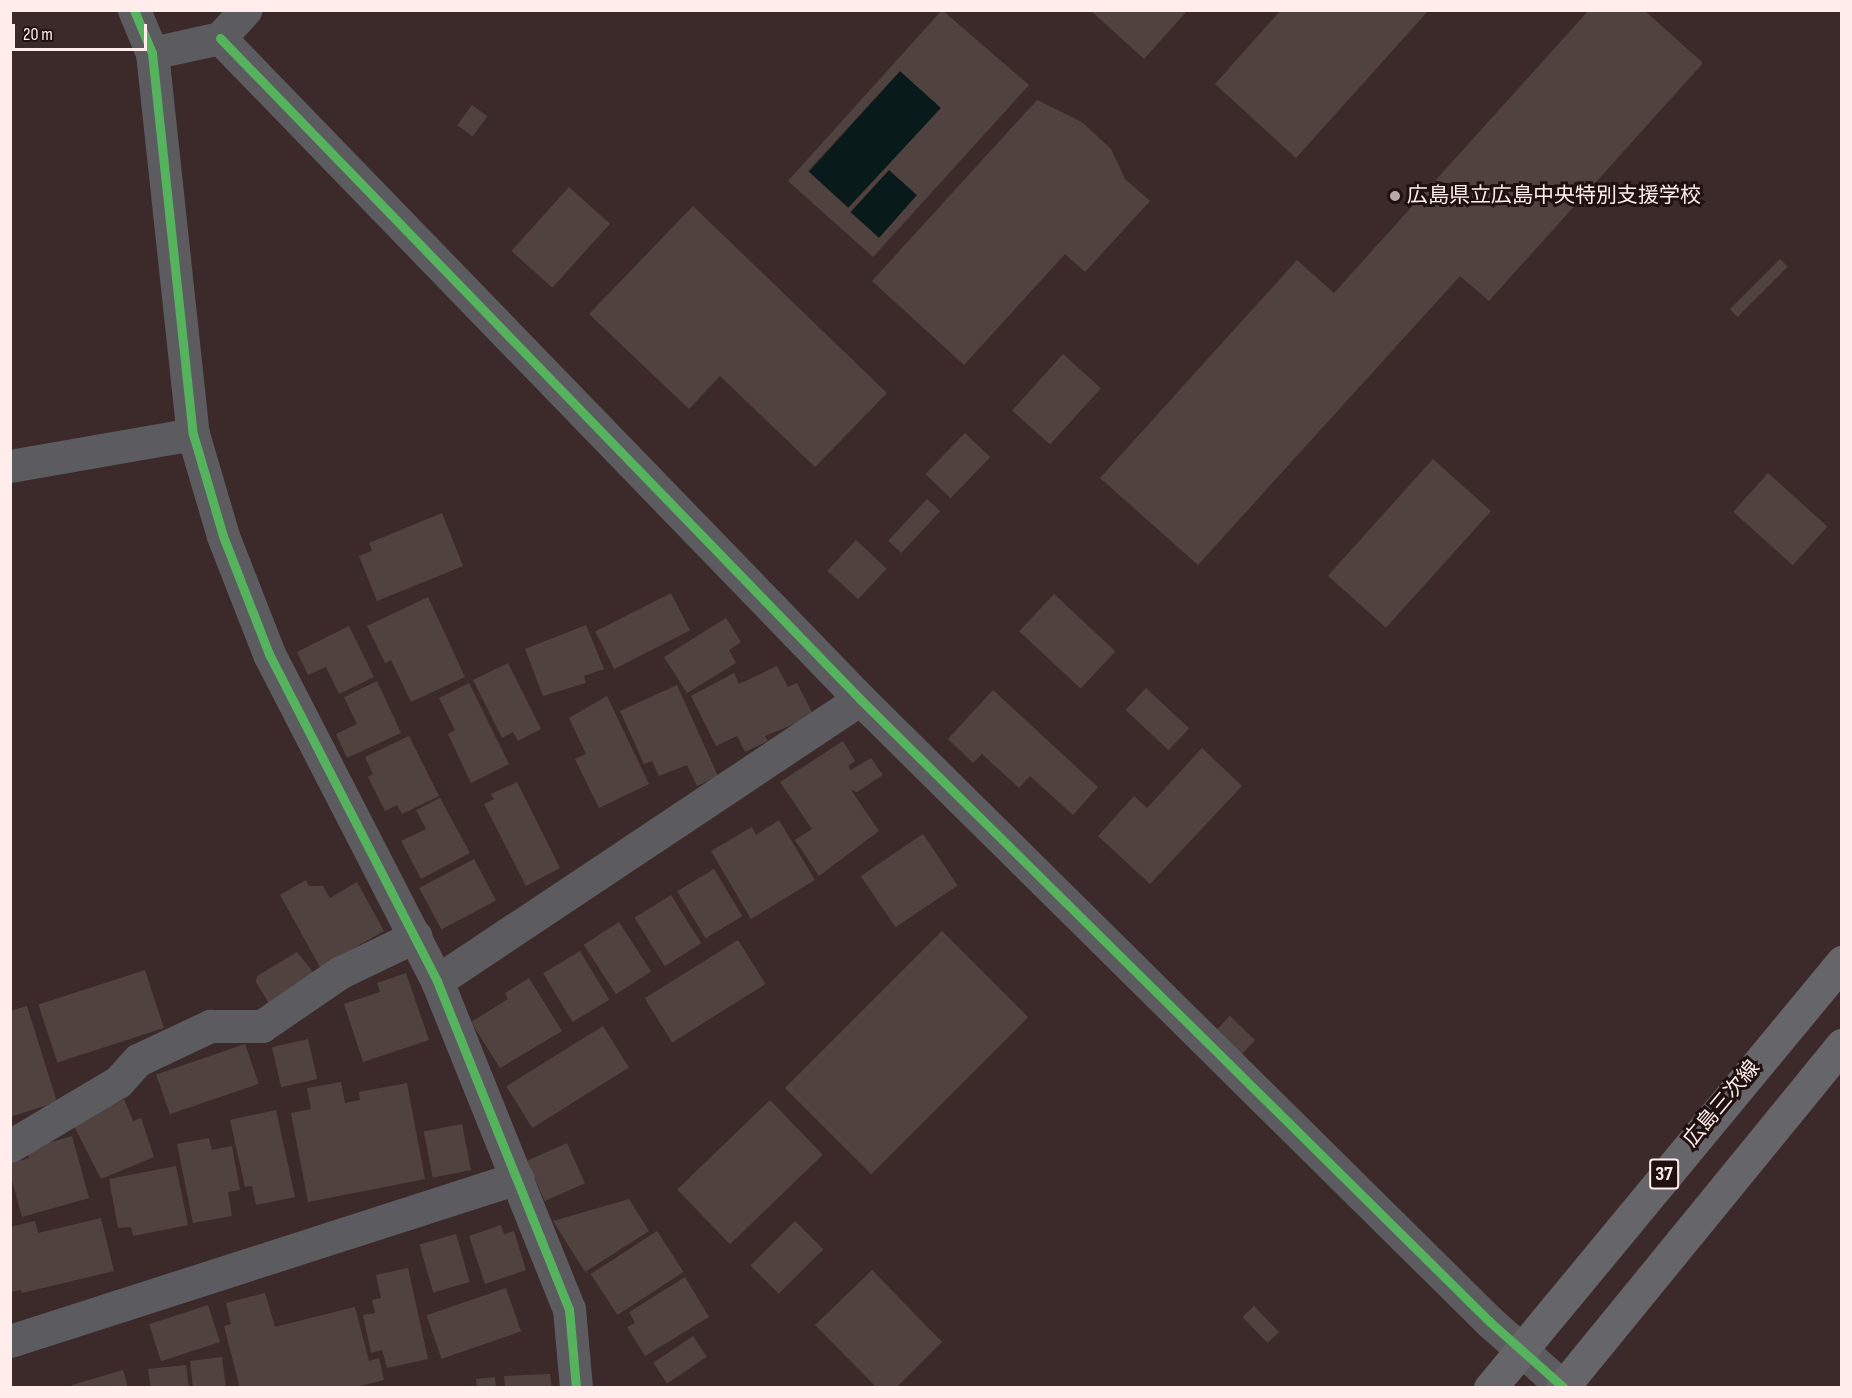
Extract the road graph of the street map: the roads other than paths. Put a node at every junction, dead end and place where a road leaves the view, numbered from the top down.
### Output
1 (134, 10) edge
2 (245, 10) edge
3 (220, 38) junction
4 (152, 53) junction
5 (193, 434) junction
6 (10, 466) edge
7 (860, 699) junction
8 (416, 936) junction
9 (1842, 962) edge
10 (437, 981) junction
11 (1842, 1045) edge
12 (10, 1146) edge
13 (517, 1178) junction
14 (10, 1341) edge
15 (1518, 1348) junction
16 (1563, 1387) edge
17 (576, 1388) edge
18 (1490, 1388) edge

1 - 4 street
2 - 3 street
3 - 4 street
3 - 7 street
4 - 5 street
5 - 6 street
5 - 8 street
7 - 10 street
7 - 15 street
8 - 10 street
8 - 12 street
9 - 15 main road, 広島三次線 / 37
10 - 13 street
11 - 16 main road
13 - 14 street
13 - 17 street
15 - 16 street
15 - 18 main road, 広島三次線 / 37

